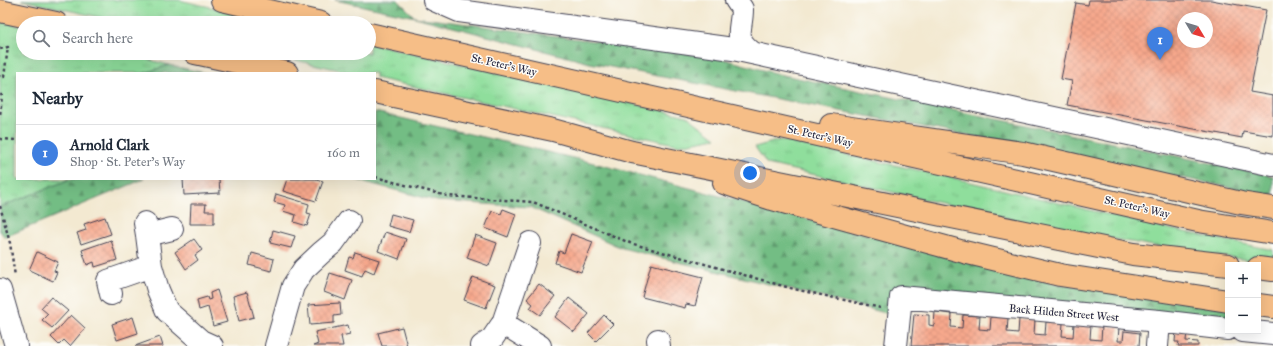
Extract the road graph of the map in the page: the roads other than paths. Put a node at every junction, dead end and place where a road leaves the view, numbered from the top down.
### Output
1 (222, 0) edge
2 (434, 0) edge
3 (736, 0) edge
4 (0, 11) edge
5 (23, 16) edge
6 (291, 16) edge
7 (376, 36) edge
8 (753, 53) junction
9 (227, 60) edge
10 (282, 72) edge
11 (376, 92) edge
12 (764, 124) junction
13 (632, 152) junction
14 (1273, 165) edge
15 (1273, 208) edge
16 (349, 221) dead end
17 (172, 229) dead end
18 (1273, 233) edge
19 (530, 243) dead end
20 (1225, 265) edge
21 (151, 266) junction
22 (1261, 268) edge
23 (1273, 270) edge
24 (5, 286) edge
25 (111, 294) dead end
26 (1225, 301) edge
27 (1261, 306) edge
28 (1273, 307) edge
29 (1159, 322) junction
30 (503, 323) junction
31 (1225, 329) edge
32 (1261, 333) edge
33 (1273, 334) edge
34 (204, 344) edge
35 (16, 346) edge
36 (276, 346) edge
37 (482, 346) edge
38 (540, 346) edge
39 (896, 346) edge
40 (1157, 346) edge

1 - 6 highway
2 - 8 street
3 - 8 street
4 - 5 highway
7 - 12 highway, St. Peter's Way
8 - 14 street
9 - 10 highway
11 - 13 highway
12 - 15 highway
12 - 18 highway, St. Peter's Way
13 - 20 highway
13 - 26 highway
16 - 36 street
17 - 21 street
19 - 30 street
21 - 25 street
21 - 34 street
22 - 23 highway
24 - 35 street
27 - 28 highway
29 - 31 street, Back Hilden Street West
29 - 39 street, Back Hilden Street West
29 - 40 street
30 - 37 street
30 - 38 street
32 - 33 street

